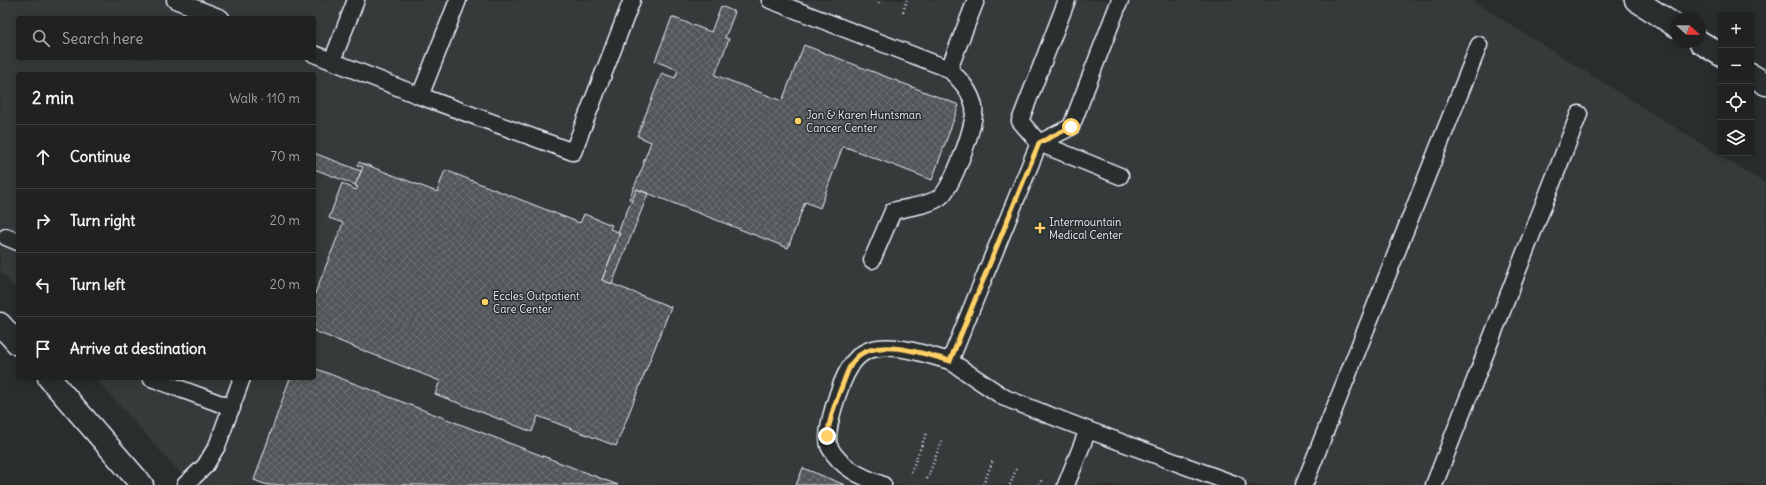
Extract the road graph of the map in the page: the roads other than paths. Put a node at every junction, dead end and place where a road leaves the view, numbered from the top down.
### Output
1 (175, 0) edge
2 (356, 0) edge
3 (458, 0) edge
4 (632, 0) edge
5 (770, 0) edge
6 (976, 0) edge
7 (1066, 0) edge
8 (1120, 0) edge
9 (1647, 3) edge
10 (216, 16) edge
11 (1670, 21) edge
12 (1479, 45) dead end
13 (1706, 46) edge
14 (1718, 53) edge
15 (316, 55) edge
16 (332, 61) junction
17 (949, 69) junction
18 (1754, 76) edge
19 (1766, 84) edge
20 (420, 96) junction
21 (1579, 114) dead end
22 (1039, 143) junction
23 (1120, 176) dead end
24 (872, 260) dead end
25 (0, 324) edge
26 (16, 342) edge
27 (950, 361) junction
28 (50, 380) edge
29 (156, 380) edge
30 (241, 380) edge
31 (232, 408) junction
32 (1088, 430) junction
33 (1217, 481) edge
34 (142, 485) edge
35 (185, 485) edge
36 (883, 485) edge
37 (1066, 485) edge
38 (1237, 485) edge
39 (1304, 485) edge
40 (1434, 485) edge

1 - 10 lane
2 - 16 lane
3 - 20 lane
4 - 20 lane
5 - 17 lane
6 - 17 lane
7 - 22 lane
8 - 22 lane
9 - 11 street
12 - 39 lane
13 - 14 street
15 - 16 lane
16 - 20 lane
17 - 24 lane
18 - 19 street
21 - 40 lane
22 - 23 lane
22 - 27 lane
25 - 26 street
27 - 32 lane
27 - 36 lane
28 - 34 street
29 - 31 lane
30 - 31 lane
31 - 35 lane
32 - 33 lane
32 - 37 lane
33 - 38 lane

